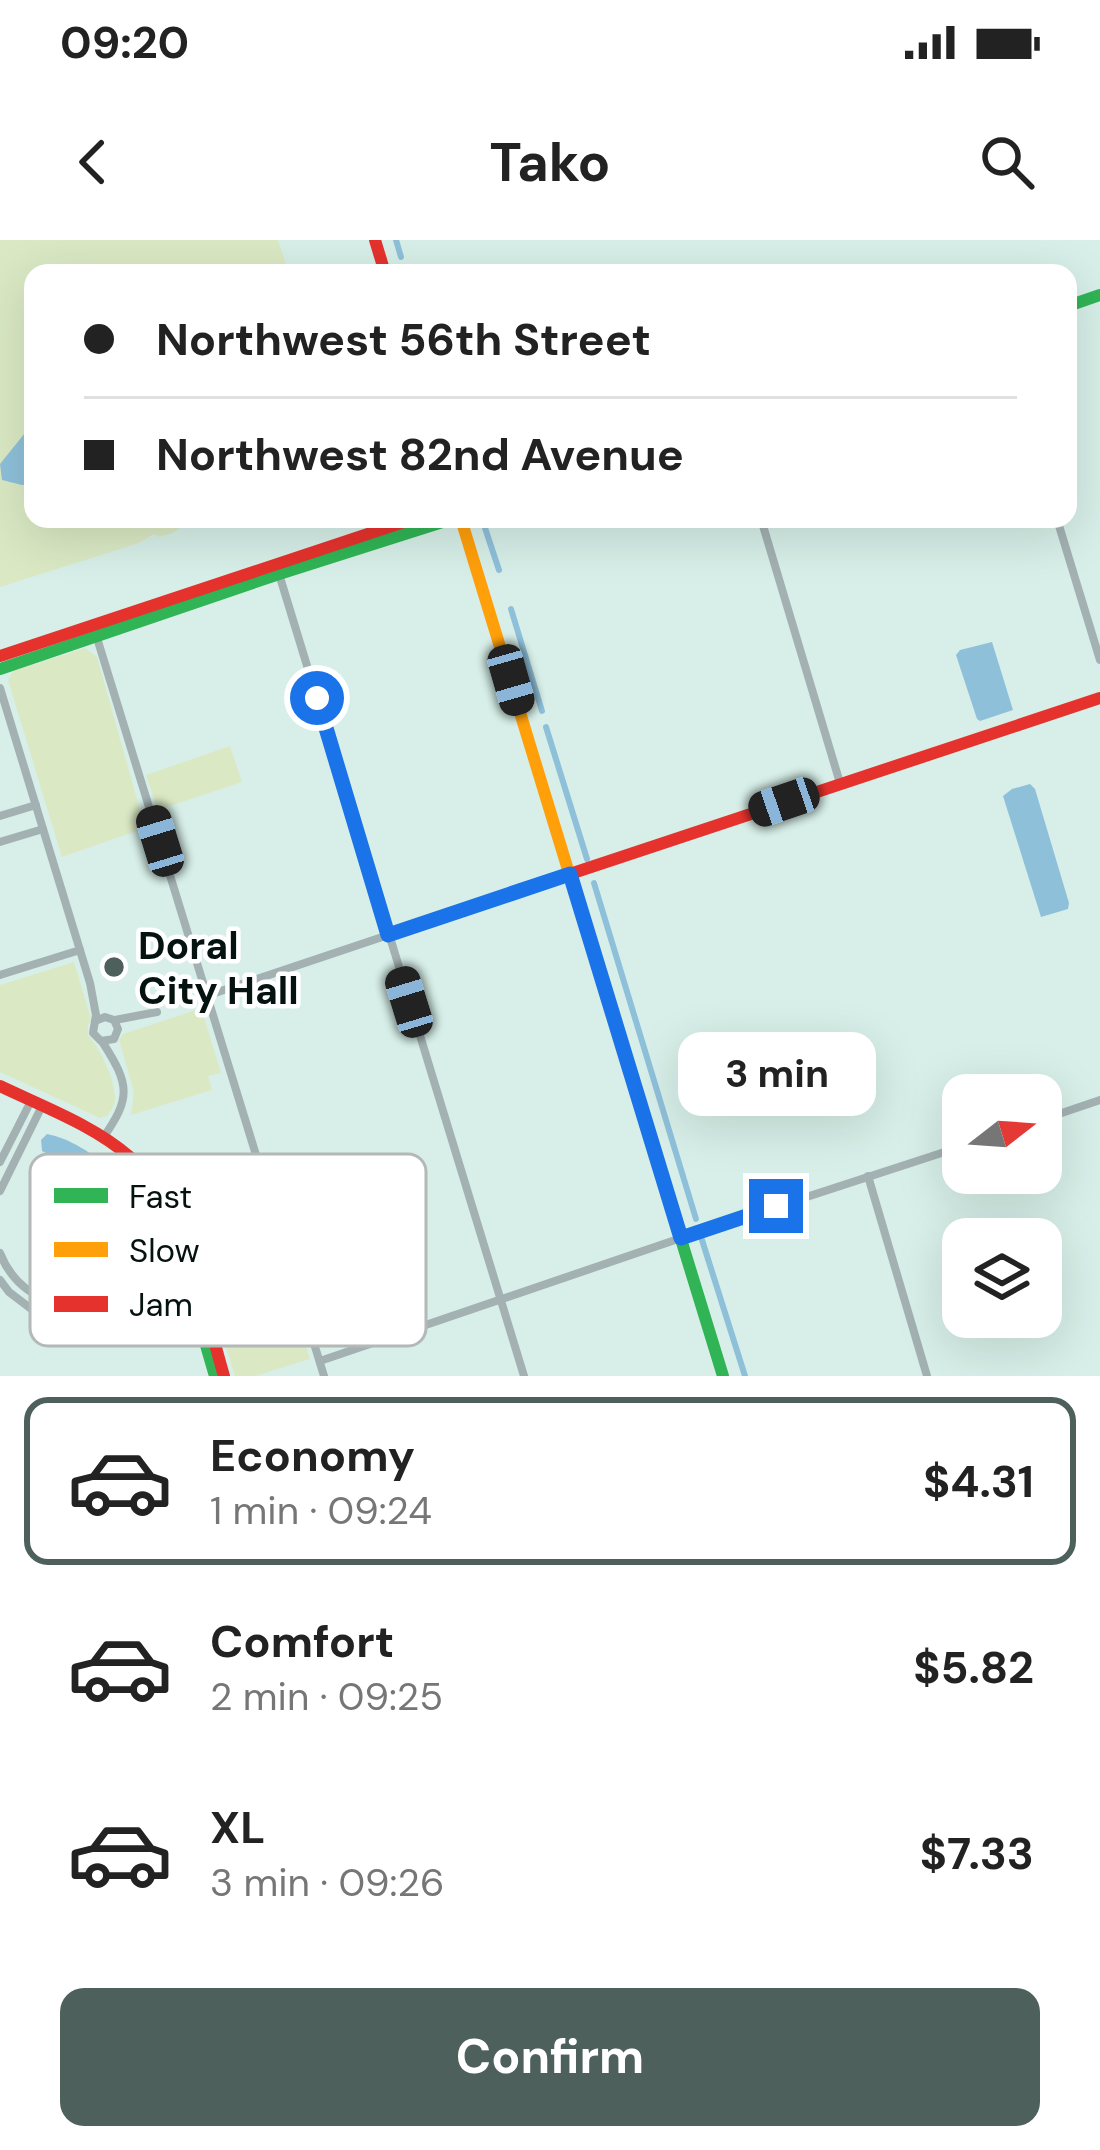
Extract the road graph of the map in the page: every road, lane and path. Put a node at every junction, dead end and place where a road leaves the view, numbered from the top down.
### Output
1 (388, 528) edge
2 (420, 528) edge
3 (464, 528) edge
4 (764, 528) edge
5 (1060, 528) edge
6 (277, 568) junction
7 (95, 631) junction
8 (0, 656) edge
9 (1100, 660) edge
10 (0, 669) edge
11 (0, 688) edge
12 (1100, 698) edge
13 (839, 783) junction
14 (36, 806) junction
15 (0, 816) edge
16 (44, 830) junction
17 (0, 842) edge
18 (570, 874) junction
19 (388, 935) junction
20 (80, 950) junction
21 (0, 975) edge
22 (90, 982) junction
23 (206, 996) junction
24 (157, 1012) dead end
25 (141, 1017) junction
26 (111, 1019) junction
27 (95, 1022) junction
28 (116, 1036) junction
29 (102, 1042) junction
30 (116, 1066) junction
31 (0, 1086) edge
32 (1100, 1100) edge
33 (36, 1104) junction
34 (1062, 1113) edge
35 (109, 1142) junction
36 (942, 1153) edge
37 (120, 1154) edge
38 (255, 1154) edge
39 (0, 1162) edge
40 (868, 1177) junction
41 (0, 1191) edge
42 (681, 1238) junction
43 (0, 1252) edge
44 (0, 1280) edge
45 (30, 1291) edge
46 (500, 1299) junction
47 (30, 1307) edge
48 (426, 1324) edge
49 (208, 1346) edge
50 (213, 1346) edge
51 (315, 1346) edge
52 (364, 1346) edge
53 (320, 1361) junction
54 (215, 1376) edge
55 (224, 1376) edge
56 (324, 1376) edge
57 (524, 1376) edge
58 (723, 1376) edge
59 (928, 1376) edge

1 - 6 main road
2 - 6 main road
3 - 18 main road
4 - 13 street
5 - 9 street
6 - 7 main road
6 - 19 street
7 - 8 main road
7 - 10 main road
7 - 23 street
11 - 14 street
12 - 13 main road
13 - 18 main road
14 - 15 street
14 - 16 street
16 - 17 street
16 - 20 street
18 - 19 street
18 - 42 main road
19 - 23 street
19 - 46 street
20 - 21 street
20 - 22 street
22 - 26 street
22 - 27 street
23 - 38 street
24 - 25 street
25 - 26 street
25 - 28 street
26 - 27 street
26 - 28 street
27 - 29 street
28 - 29 street
28 - 30 street
29 - 30 street
30 - 35 street
31 - 33 main road
32 - 34 street
33 - 35 main road
33 - 39 street
33 - 41 street
35 - 37 main road
36 - 40 street
40 - 42 street
40 - 59 street
42 - 46 street
42 - 58 main road
43 - 45 street
44 - 47 street
46 - 48 street
46 - 57 street
49 - 54 main road
50 - 55 main road
51 - 53 street
52 - 53 street
53 - 56 street

